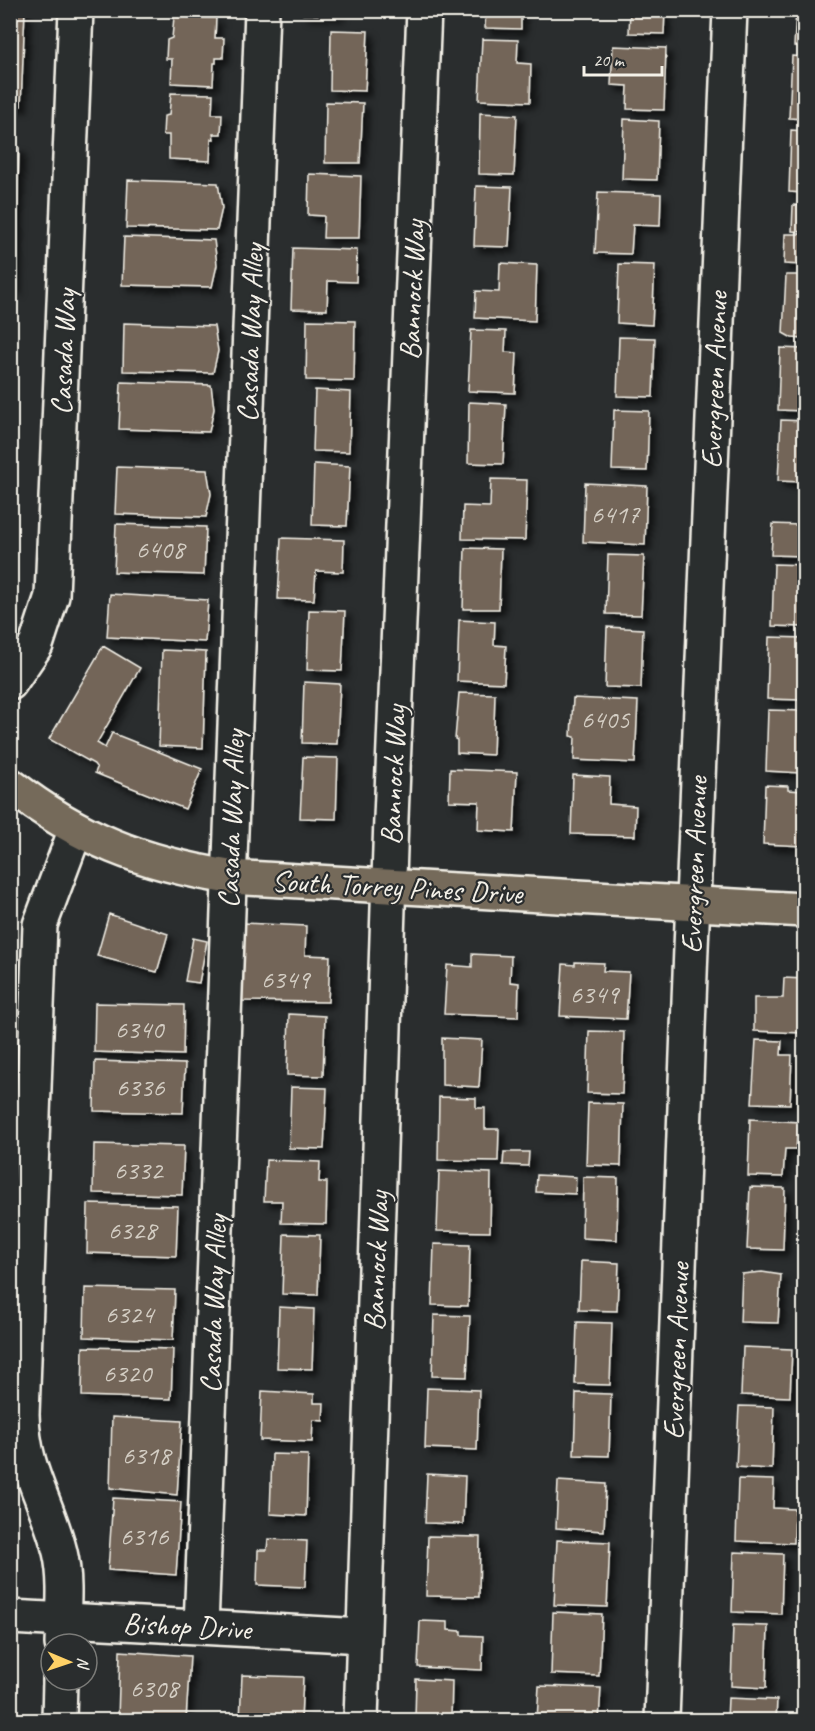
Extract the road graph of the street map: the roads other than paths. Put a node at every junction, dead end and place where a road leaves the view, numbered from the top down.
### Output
1 (76, 10) edge
2 (262, 10) edge
3 (424, 10) edge
4 (730, 10) edge
5 (10, 683) edge
6 (10, 785) edge
7 (76, 829) junction
8 (229, 877) junction
9 (389, 886) junction
10 (693, 904) junction
11 (804, 910) edge
12 (10, 1617) edge
13 (201, 1627) junction
14 (62, 1632) edge
15 (364, 1636) junction
16 (60, 1692) edge
17 (59, 1720) edge
18 (361, 1720) edge
19 (662, 1720) edge

1 - 5 street, Casada Way
2 - 8 street, Casada Way Alley
3 - 9 street, Bannock Way
4 - 10 street, Evergreen Avenue
6 - 7 main road, South Torrey Pines Drive
7 - 8 main road, South Torrey Pines Drive
7 - 14 street
8 - 9 main road, South Torrey Pines Drive
8 - 13 street, Casada Way Alley
9 - 10 main road, South Torrey Pines Drive
9 - 15 street, Bannock Way
10 - 11 main road, South Torrey Pines Drive
10 - 19 street, Evergreen Avenue
12 - 14 street, Bishop Drive
13 - 14 street, Bishop Drive
13 - 15 street, Bishop Drive
15 - 18 street, Bannock Way
16 - 17 street

